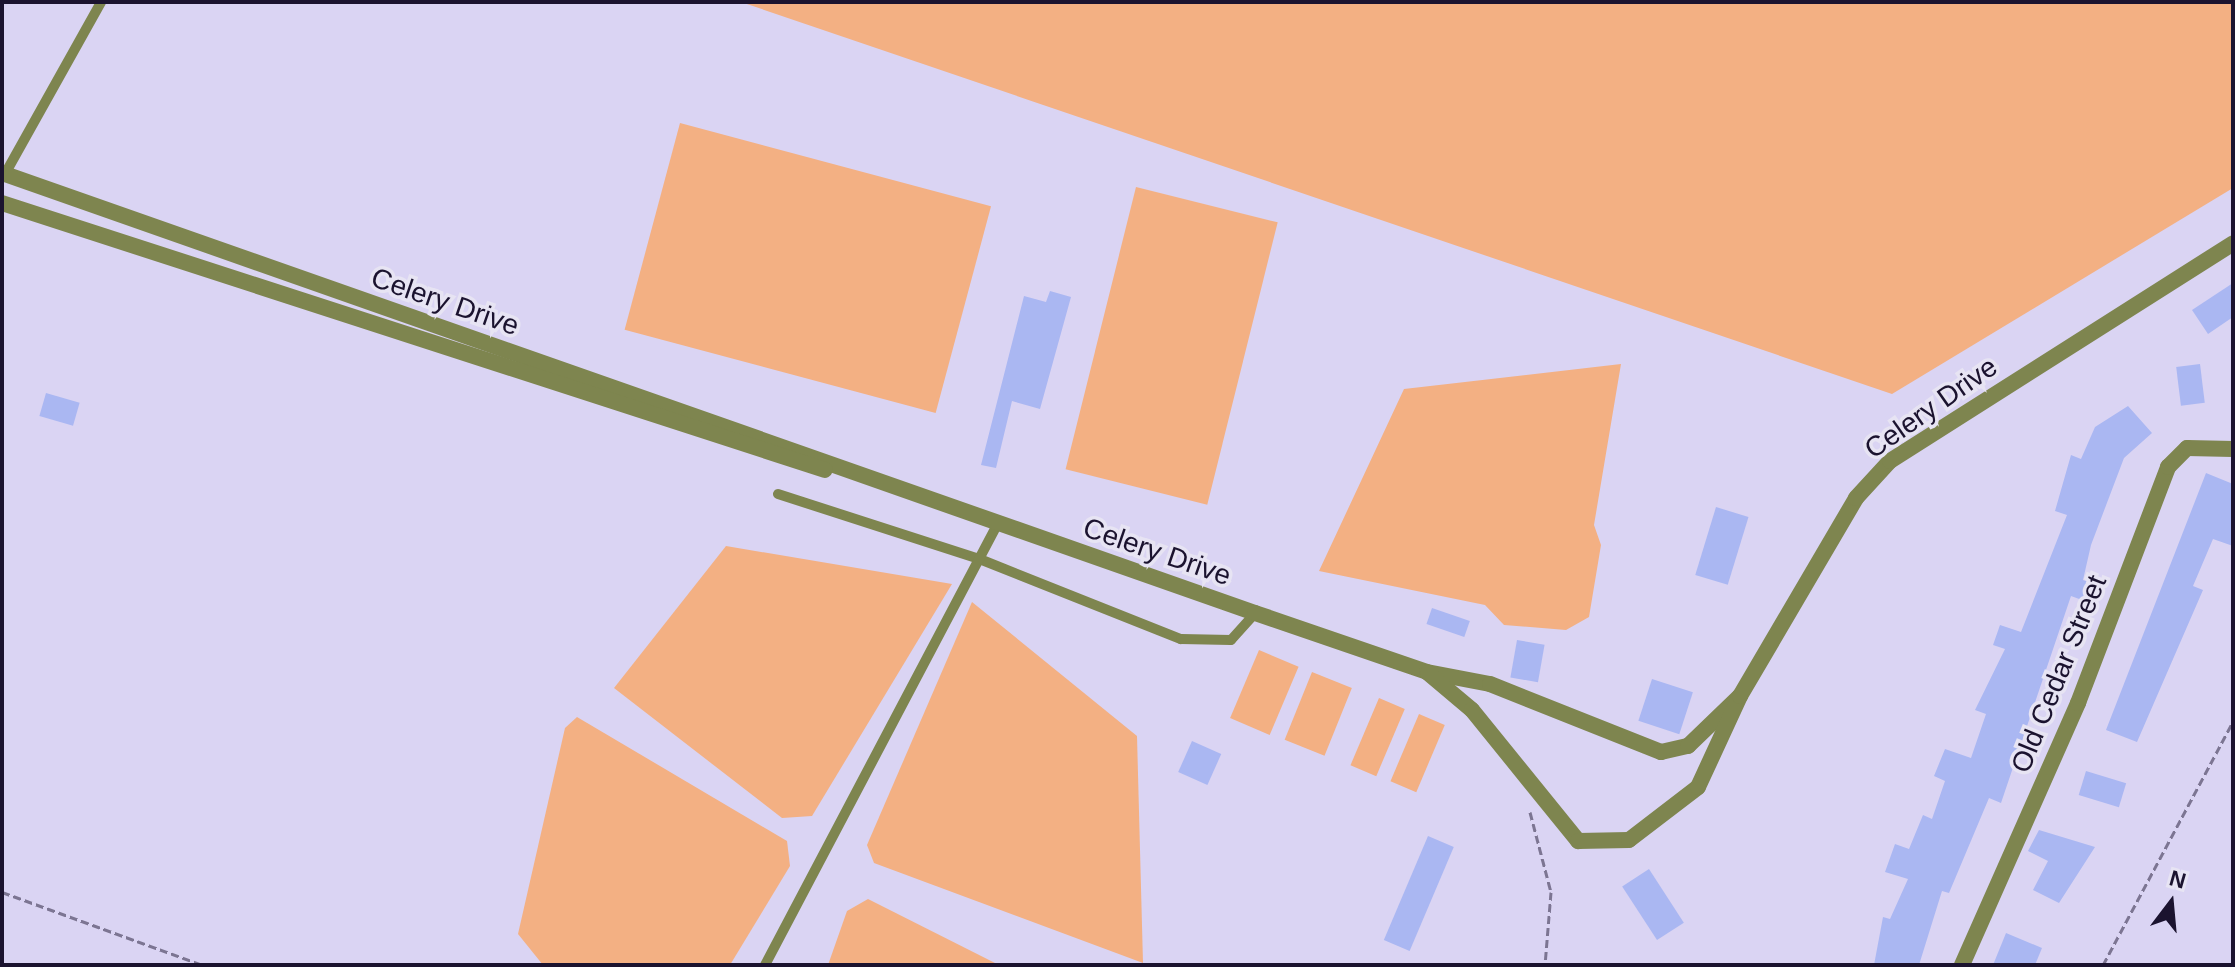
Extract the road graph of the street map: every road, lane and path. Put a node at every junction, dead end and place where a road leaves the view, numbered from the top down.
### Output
1 (101, 2) edge
2 (4, 174) edge
3 (2, 203) edge
4 (2233, 243) edge
5 (2233, 449) edge
6 (870, 480) junction
7 (778, 494) dead end
8 (997, 525) junction
9 (982, 560) junction
10 (1255, 613) junction
11 (1427, 672) junction
12 (1740, 696) junction
13 (2233, 722) edge
14 (1528, 778) junction
15 (2, 892) edge
16 (203, 965) edge
17 (765, 965) edge
18 (1545, 965) edge
19 (1962, 965) edge
20 (2103, 965) edge

1 - 2 lane
2 - 6 street, Celery Drive
3 - 6 street, Celery Drive
4 - 12 street, Celery Drive
5 - 19 street, Old Cedar Street
6 - 8 street, Celery Drive
7 - 9 lane
8 - 9 lane
8 - 10 street, Celery Drive
9 - 10 lane
9 - 17 lane
10 - 11 street, Celery Drive
11 - 12 street, Celery Drive
11 - 14 street, Celery Drive
12 - 14 street, Celery Drive
13 - 20 path
14 - 18 path
15 - 16 path

